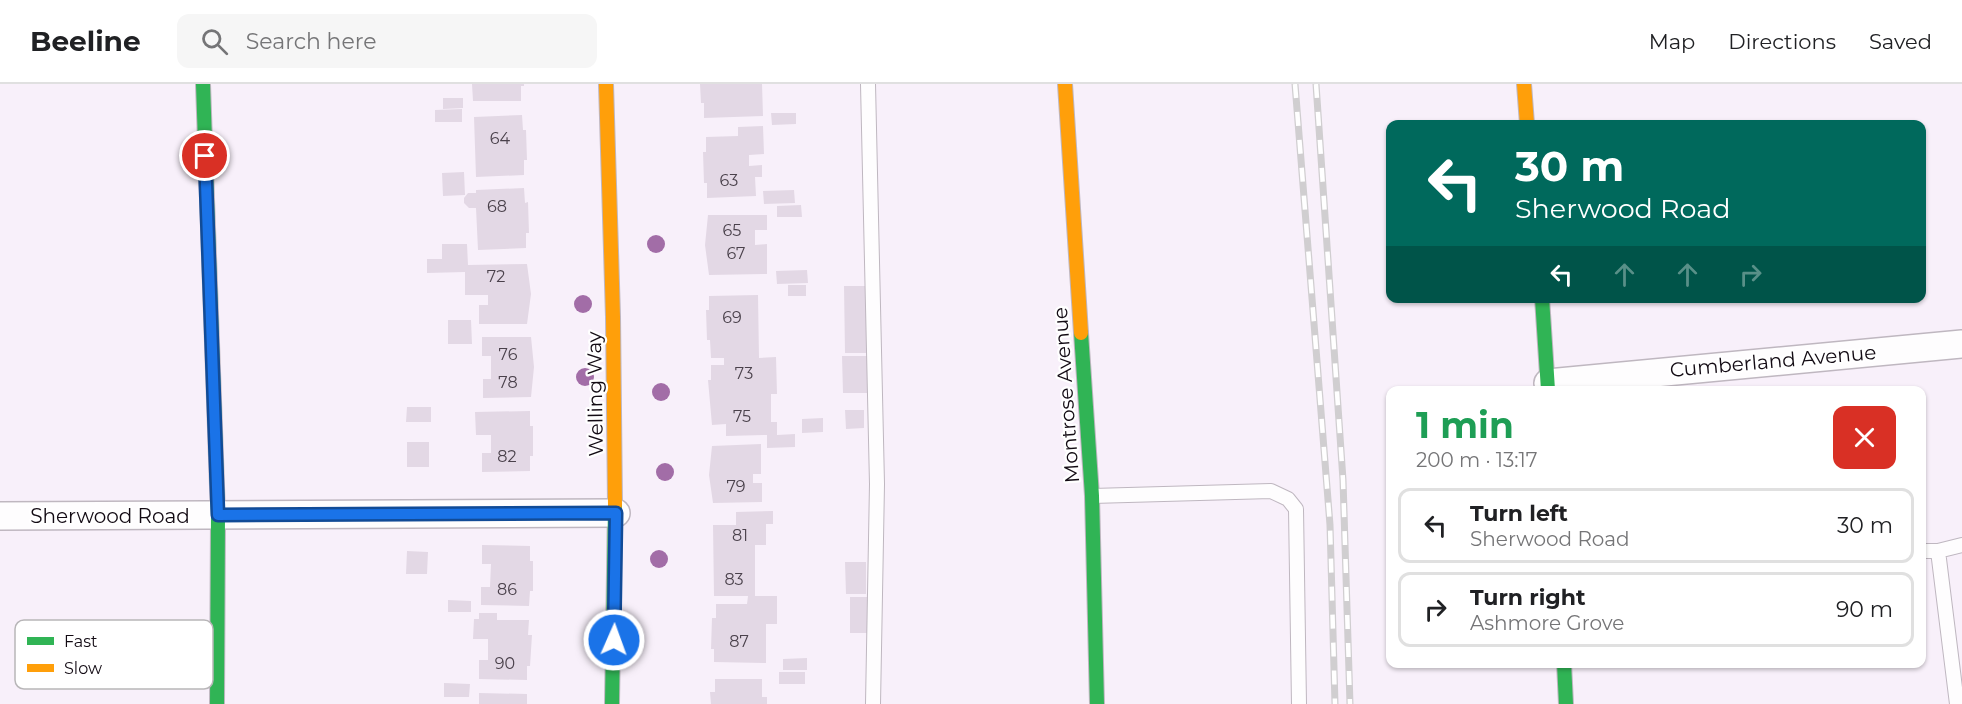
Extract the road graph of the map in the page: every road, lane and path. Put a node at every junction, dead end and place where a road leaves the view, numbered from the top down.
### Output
1 (203, 84) edge
2 (606, 84) edge
3 (868, 84) edge
4 (1065, 84) edge
5 (1524, 84) edge
6 (1527, 120) edge
7 (1542, 303) edge
8 (1962, 344) edge
9 (1548, 386) edge
10 (1092, 496) junction
11 (616, 513) junction
12 (218, 515) junction
13 (0, 516) edge
14 (1962, 545) edge
15 (1926, 551) edge
16 (1938, 551) junction
17 (1563, 668) edge
18 (217, 704) edge
19 (612, 704) edge
20 (873, 704) edge
21 (1097, 704) edge
22 (1299, 704) edge
23 (1566, 704) edge
24 (1957, 704) edge

1 - 12 street
2 - 11 street, Welling Way
3 - 20 lane
4 - 10 street, Montrose Avenue
5 - 6 street
7 - 9 street
8 - 9 street, Cumberland Avenue
10 - 21 street, Montrose Avenue
10 - 22 lane
11 - 12 street, Sherwood Road
11 - 19 street, Welling Way
12 - 13 street, Sherwood Road
12 - 18 street
14 - 16 lane
15 - 16 lane
16 - 24 lane
17 - 23 street

